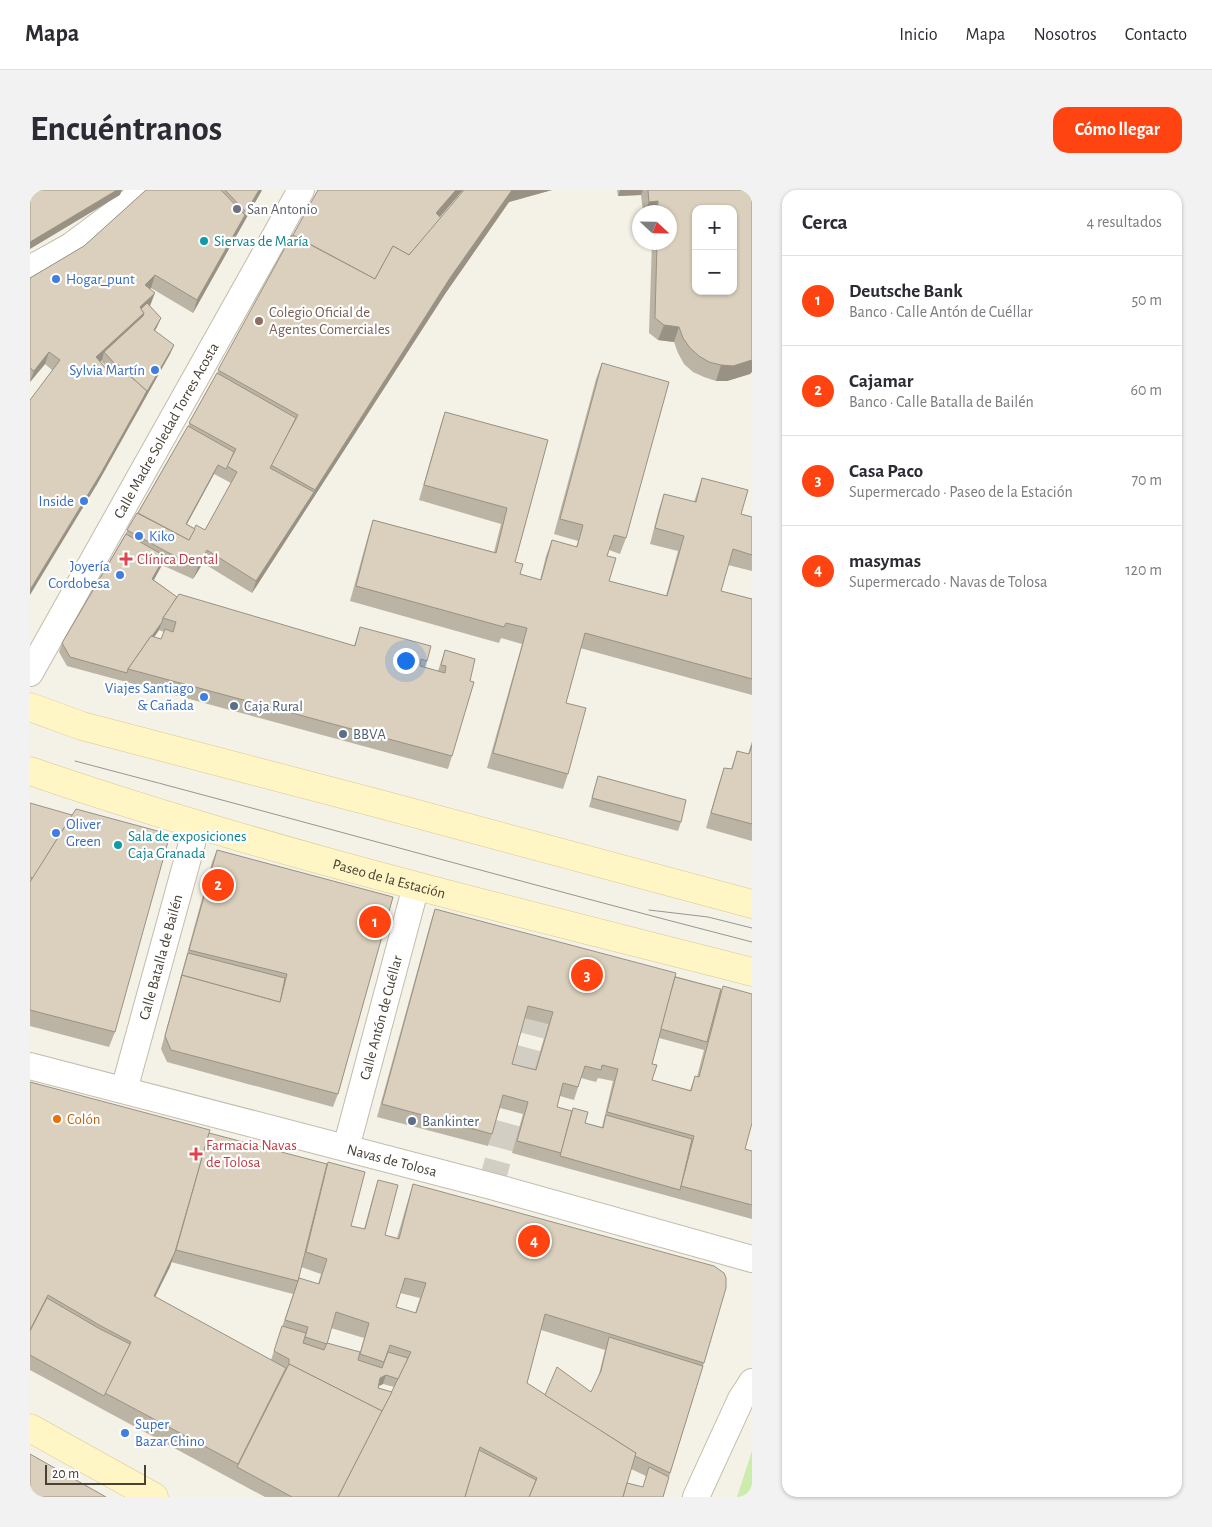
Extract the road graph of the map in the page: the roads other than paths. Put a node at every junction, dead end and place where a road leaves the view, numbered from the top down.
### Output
1 (146, 190) edge
2 (295, 193) edge
3 (30, 269) edge
4 (30, 673) edge
5 (30, 707) edge
6 (30, 771) edge
7 (197, 825) junction
8 (416, 886) junction
9 (752, 904) edge
10 (752, 972) edge
11 (30, 1066) edge
12 (124, 1090) junction
13 (346, 1148) junction
14 (752, 1259) edge
15 (752, 1382) edge
16 (30, 1428) edge
17 (154, 1497) edge
18 (696, 1497) edge

1 - 3 street
2 - 4 street, Calle Madre Soledad Torres Acosta
5 - 9 main road
6 - 7 main road, Paseo de la Estación
7 - 8 main road, Paseo de la Estación
7 - 12 street, Calle Batalla de Bailén
8 - 10 main road, Paseo de la Estación
8 - 13 street, Calle Antón de Cuéllar
11 - 12 street, Navas de Tolosa
12 - 13 street, Navas de Tolosa
13 - 14 street, Navas de Tolosa
15 - 18 street
16 - 17 main road

